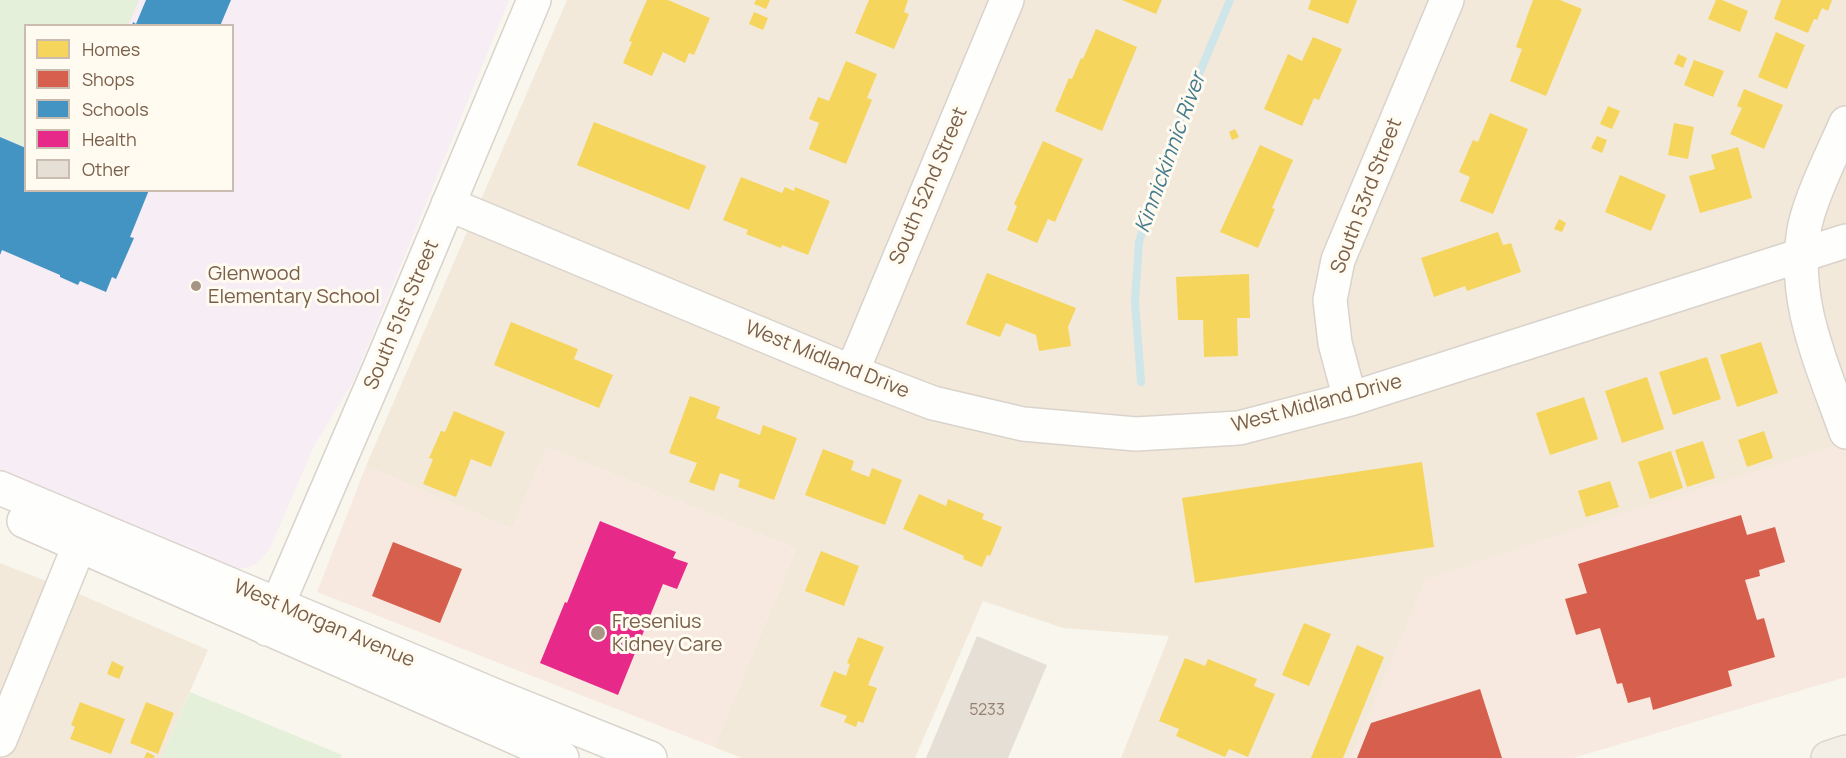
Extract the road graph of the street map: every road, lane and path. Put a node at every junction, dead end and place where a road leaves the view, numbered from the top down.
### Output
1 (534, 0) edge
2 (1007, 0) edge
3 (1447, 0) edge
4 (1846, 123) edge
5 (448, 204) junction
6 (1846, 242) edge
7 (1800, 257) junction
8 (852, 372) junction
9 (1350, 399) junction
10 (1846, 432) edge
11 (0, 488) edge
12 (0, 511) edge
13 (79, 546) junction
14 (272, 617) junction
15 (3, 724) edge
16 (1846, 752) edge
17 (562, 758) edge
18 (650, 758) edge
19 (1828, 758) edge

1 - 5 street, South 51st Street
2 - 8 street, South 52nd Street
3 - 9 street, South 53rd Street
4 - 7 street
5 - 8 street, West Midland Drive
5 - 14 street, South 51st Street
6 - 7 street, West Midland Drive
7 - 9 street, West Midland Drive
7 - 10 street
8 - 9 street, West Midland Drive
11 - 14 street, West Morgan Avenue
12 - 13 street, West Morgan Avenue
13 - 14 street, West Morgan Avenue
13 - 15 street
14 - 17 street, West Morgan Avenue
14 - 18 street, West Morgan Avenue
16 - 19 main road

